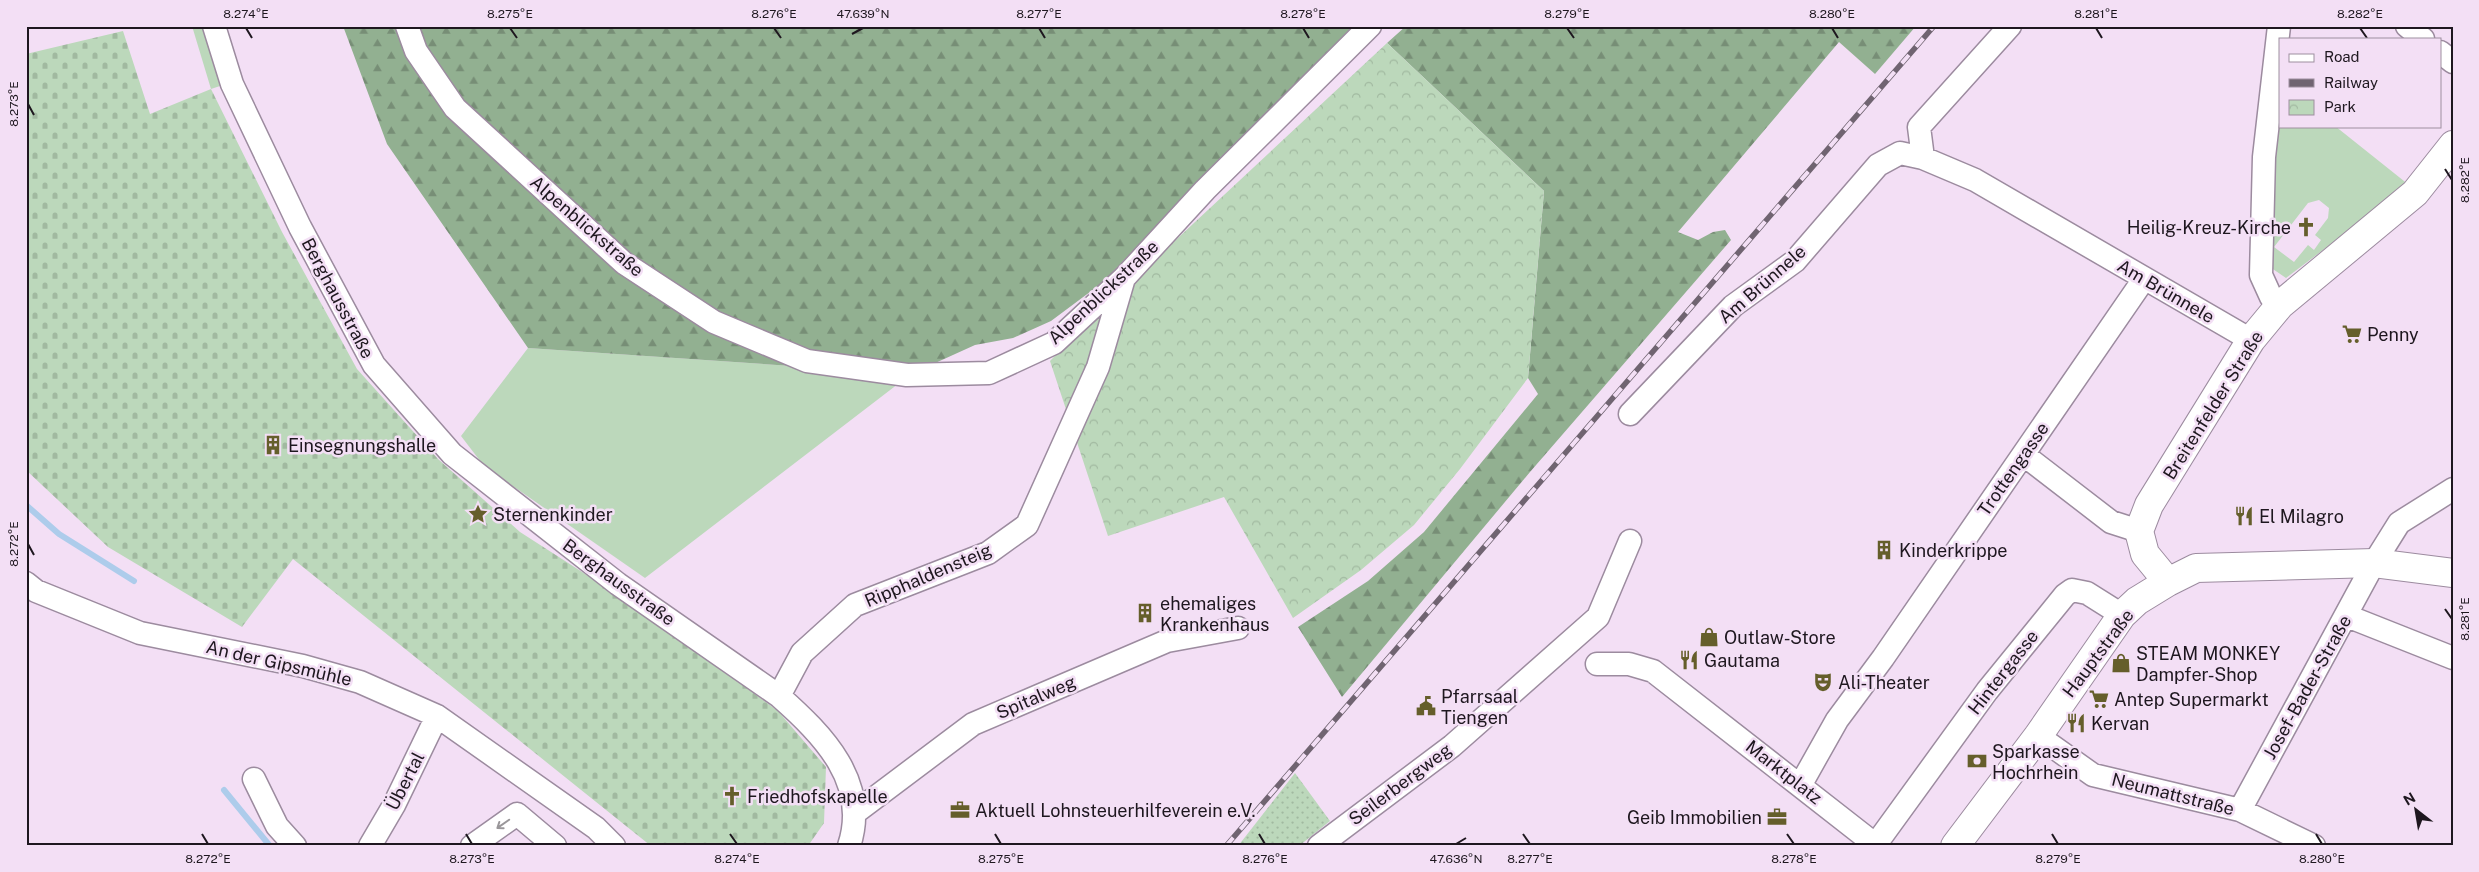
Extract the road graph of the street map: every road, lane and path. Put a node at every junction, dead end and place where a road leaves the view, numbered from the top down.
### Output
1 (214, 26) edge
2 (407, 26) edge
3 (1370, 26) edge
4 (2010, 26) edge
5 (2279, 26) edge
6 (2407, 26) edge
7 (2422, 38) edge
8 (2442, 54) edge
9 (2453, 62) edge
10 (2453, 145) edge
11 (1923, 158) junction
12 (1125, 277) junction
13 (2144, 279) junction
14 (2280, 305) junction
15 (2251, 340) junction
16 (1630, 414) dead end
17 (2024, 455) junction
18 (2453, 490) edge
19 (2139, 530) junction
20 (1630, 541) dead end
21 (2374, 563) junction
22 (2453, 574) edge
23 (2168, 582) junction
24 (26, 583) edge
25 (2122, 615) junction
26 (2347, 616) junction
27 (1238, 628) dead end
28 (2453, 658) edge
29 (1597, 664) dead end
30 (779, 696) junction
31 (437, 716) junction
32 (2038, 736) junction
33 (254, 779) dead end
34 (1800, 784) junction
35 (1906, 805) joint
36 (2240, 810) junction
37 (856, 812) junction
38 (1877, 845) edge
39 (295, 846) edge
40 (370, 846) edge
41 (472, 846) edge
42 (555, 846) edge
43 (614, 846) edge
44 (849, 846) edge
45 (1319, 846) edge
46 (1955, 846) edge
47 (2314, 846) edge

1 - 30 street, Berghausstraße
2 - 12 street, Alpenblickstraße
3 - 12 street, Alpenblickstraße
4 - 11 street
5 - 14 street
6 - 7 street
8 - 9 street
10 - 14 street, Breitenfelder Straße
11 - 13 street, Am Brünnele
11 - 16 street, Am Brünnele
12 - 30 street, Ripphaldensteig
13 - 15 street, Am Brünnele
13 - 17 street, Trottengasse
14 - 15 street, Breitenfelder Straße
15 - 19 street, Breitenfelder Straße
17 - 19 street
17 - 34 street, Trottengasse
18 - 21 street, Josef-Bader-Straße
19 - 23 street
20 - 45 street, Seilerbergweg
21 - 22 street, Hauptstraße
21 - 23 street, Hauptstraße
21 - 26 street, Josef-Bader-Straße
23 - 25 street, Hauptstraße
24 - 31 street, An der Gipsmühle
25 - 32 street, Hauptstraße
25 - 35 street, Hintergasse
26 - 28 street
26 - 36 street, Josef-Bader-Straße
27 - 37 street, Spitalweg
29 - 34 street, Marktplatz
30 - 37 street, Berghausstraße
31 - 40 street, Übertal
31 - 43 street, An der Gipsmühle
32 - 36 street, Neumattstraße
32 - 46 street, Hauptstraße
33 - 39 street
34 - 38 street, Marktplatz
35 - 38 street, Marktplatz
36 - 47 street, Neumattstraße
37 - 44 street, Berghausstraße
42 -> 41 street

